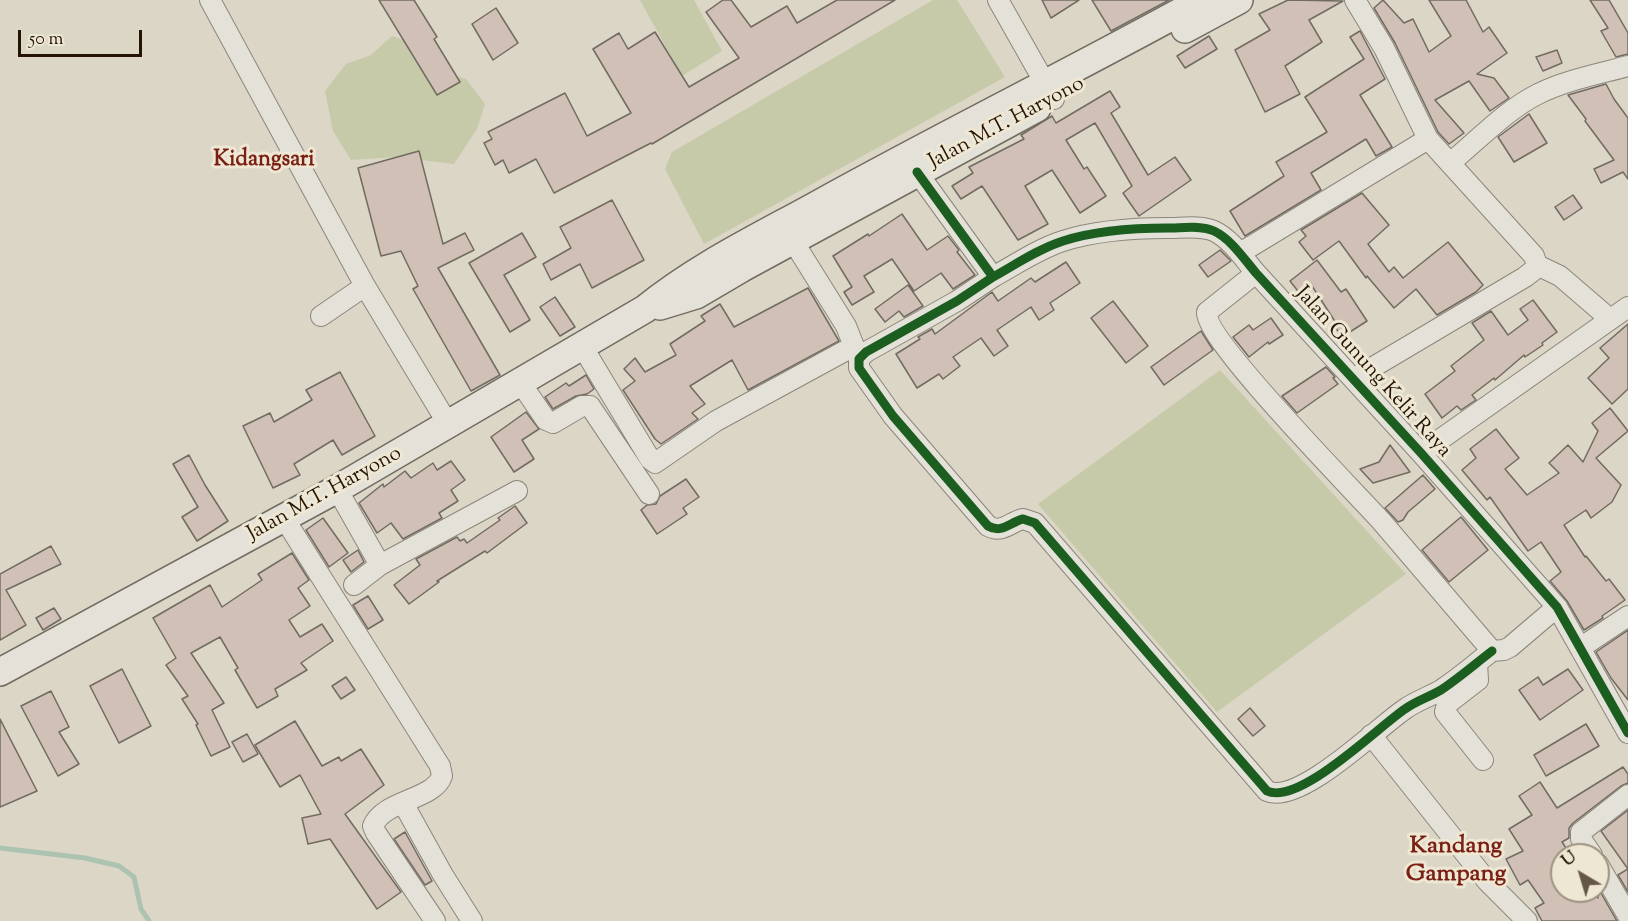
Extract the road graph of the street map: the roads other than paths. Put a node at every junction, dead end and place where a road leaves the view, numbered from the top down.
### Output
1 (210, 0) edge
2 (998, 0) edge
3 (1202, 0) edge
4 (1239, 0) edge
5 (1355, 0) edge
6 (1628, 66) edge
7 (1049, 92) junction
8 (1428, 139) junction
9 (1450, 163) junction
10 (917, 172) junction
11 (793, 241) junction
12 (1240, 253) junction
13 (1537, 265) junction
14 (1256, 273) junction
15 (993, 277) junction
16 (365, 286) junction
17 (1628, 307) edge
18 (645, 309) junction
19 (321, 316) dead end
20 (1610, 319) junction
21 (582, 346) junction
22 (857, 353) junction
23 (1353, 379) junction
24 (520, 382) junction
25 (448, 424) junction
26 (1421, 453) junction
27 (337, 489) junction
28 (517, 491) dead end
29 (649, 494) dead end
30 (284, 518) junction
31 (380, 565) junction
32 (354, 585) dead end
33 (1628, 616) edge
34 (1562, 617) junction
35 (1580, 648) junction
36 (1481, 664) junction
37 (0, 672) edge
38 (1628, 733) edge
39 (1376, 740) junction
40 (1483, 760) dead end
41 (1628, 795) edge
42 (403, 803) junction
43 (1584, 843) edge
44 (1610, 885) edge
45 (1628, 916) edge
46 (435, 921) edge
47 (472, 921) edge
48 (1527, 921) edge

1 - 16 street
2 - 7 street
3 - 7 main road, Jalan M.T. Haryono
4 - 7 main road, Jalan M.T. Haryono
5 - 8 street
6 - 9 street
7 - 10 main road, Jalan M.T. Haryono
7 - 18 main road, Jalan M.T. Haryono
8 - 9 street
8 - 12 street
9 - 13 street
10 - 11 main road, Jalan M.T. Haryono
10 - 15 street
11 - 18 main road, Jalan M.T. Haryono
11 - 22 street
12 - 14 street, Jalan Gunung Kelir Raya
12 - 15 street, Jalan Gunung Kelir Raya
13 - 20 street
13 - 23 street
14 - 23 street, Jalan Gunung Kelir Raya
14 - 36 street
15 - 22 street, Jalan Gunung Kelir Raya
16 - 19 street
16 - 25 street
17 - 20 street
18 - 21 main road, Jalan M.T. Haryono
20 - 26 street
21 - 22 street, Jalan Gunung Kelir Raya
21 - 24 main road, Jalan M.T. Haryono
22 - 39 street
23 - 26 street, Jalan Gunung Kelir Raya
24 - 25 main road, Jalan M.T. Haryono
24 - 29 street
25 - 27 main road, Jalan M.T. Haryono
26 - 34 street, Jalan Gunung Kelir Raya
27 - 30 main road, Jalan M.T. Haryono
27 - 31 street
28 - 31 street
30 - 37 main road, Jalan M.T. Haryono
30 - 42 street
31 - 32 street
33 - 35 street
34 - 35 street, Jalan Gunung Kelir Raya
34 - 36 street
35 - 38 street, Jalan Gunung Kelir Raya
36 - 39 street
36 - 40 street
39 - 48 street
41 - 43 street
42 - 46 street
42 - 47 street
44 - 45 street

